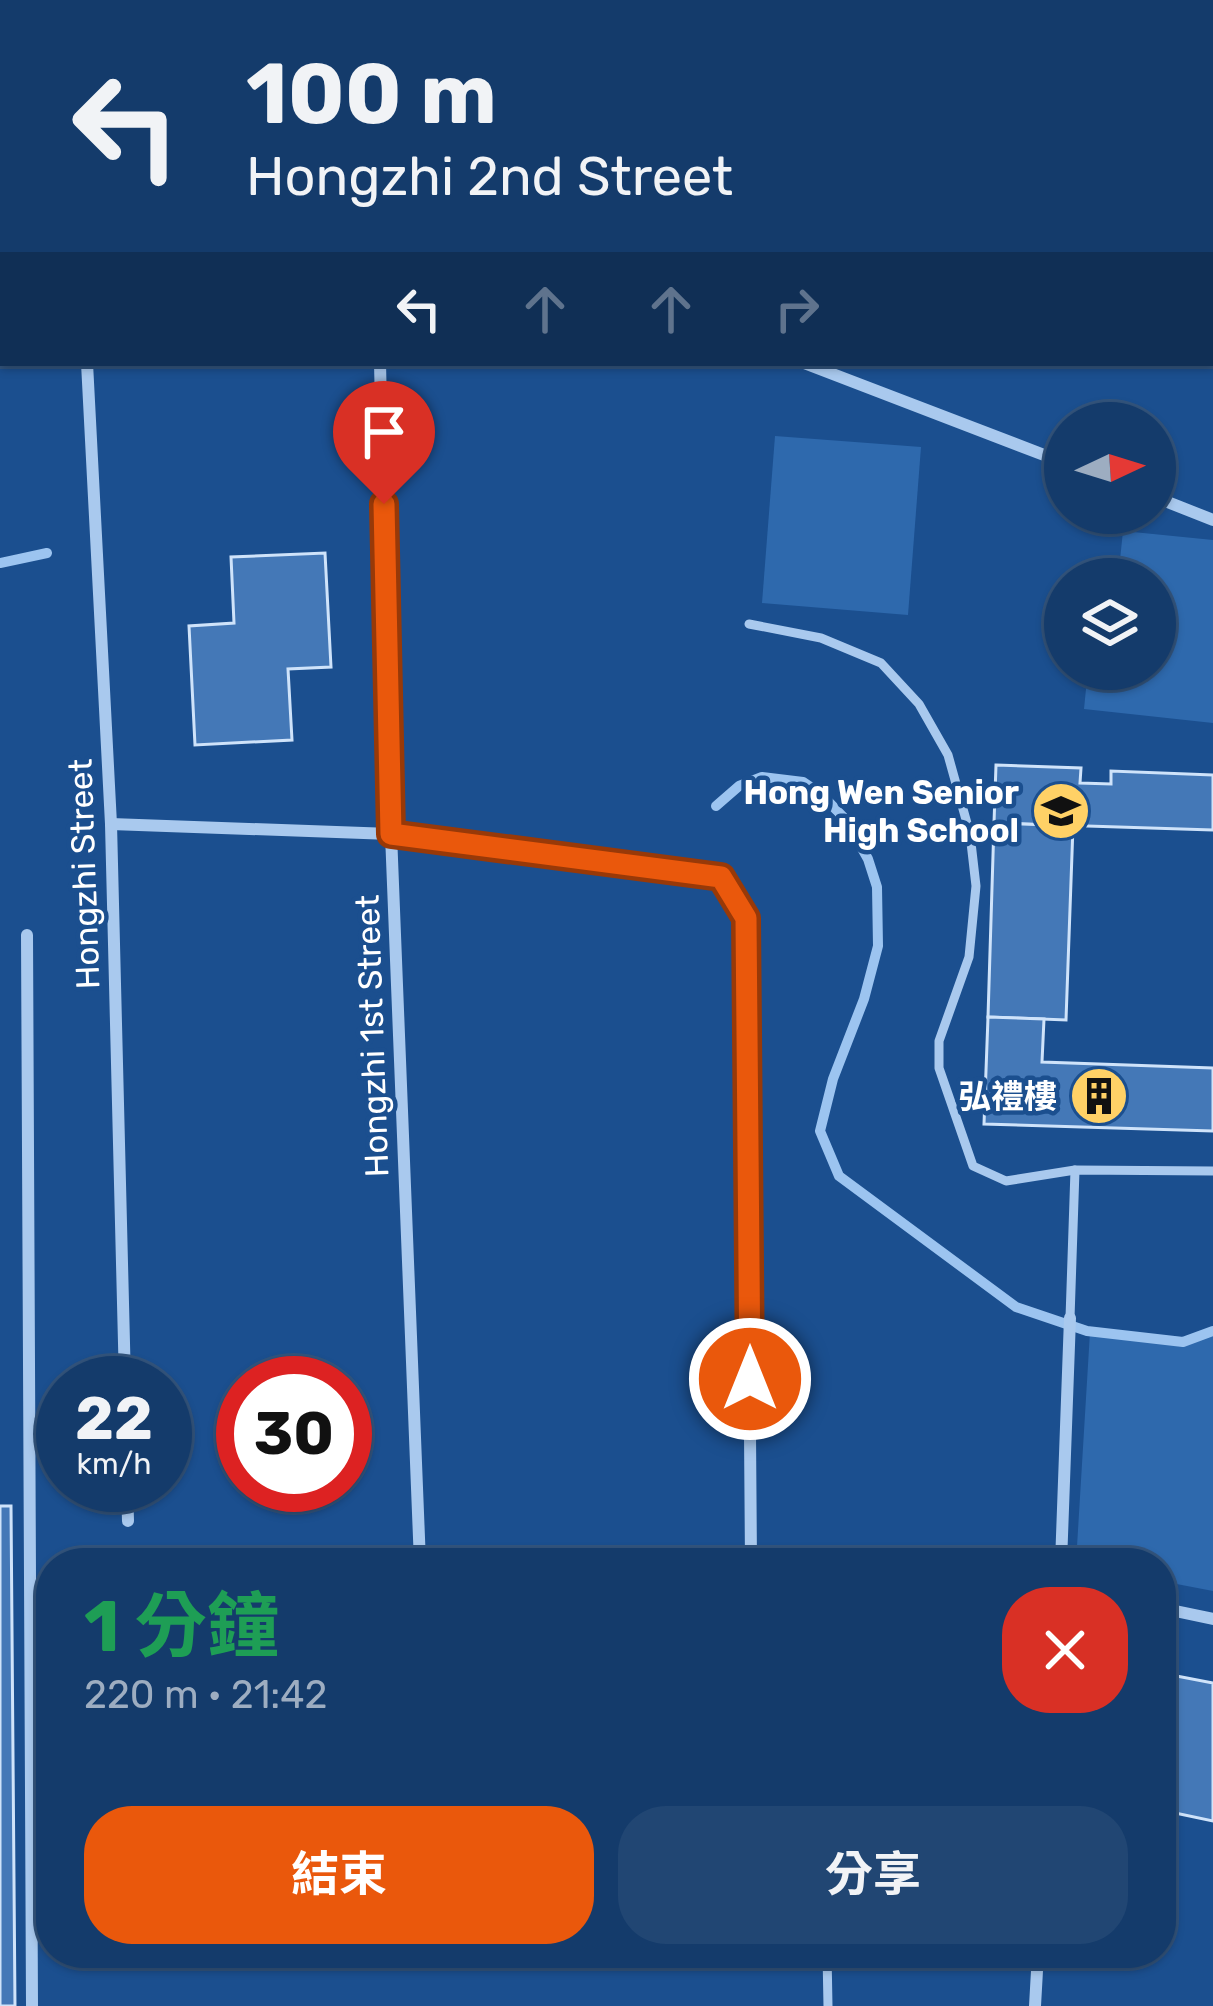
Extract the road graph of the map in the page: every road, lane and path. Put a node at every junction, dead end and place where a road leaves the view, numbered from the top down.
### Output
1 (87, 366) edge
2 (380, 366) edge
3 (812, 366) edge
4 (1044, 455) edge
5 (1176, 505) edge
6 (1213, 520) edge
7 (749, 624) dead end
8 (111, 824) junction
9 (391, 834) junction
10 (27, 934) dead end
11 (1075, 1170) junction
12 (1213, 1171) edge
13 (1070, 1318) joint
14 (124, 1356) edge
15 (128, 1512) edge
16 (128, 1521) dead end
17 (419, 1548) edge
18 (751, 1548) edge
19 (1062, 1548) edge
20 (1176, 1610) edge
21 (1213, 1619) edge
22 (827, 1968) edge
23 (1038, 1968) edge
24 (32, 2006) edge
25 (828, 2006) edge
26 (1035, 2006) edge

1 - 8 street, Hongzhi Street
2 - 9 street, Hongzhi 1st Street
3 - 4 street
5 - 6 street
7 - 11 lane
8 - 9 street
8 - 14 street, Hongzhi Street
9 - 17 street, Hongzhi 1st Street
9 - 18 street
10 - 24 street
11 - 12 lane
11 - 13 lane
13 - 19 street
15 - 16 street
20 - 21 street
22 - 25 lane
23 - 26 street

